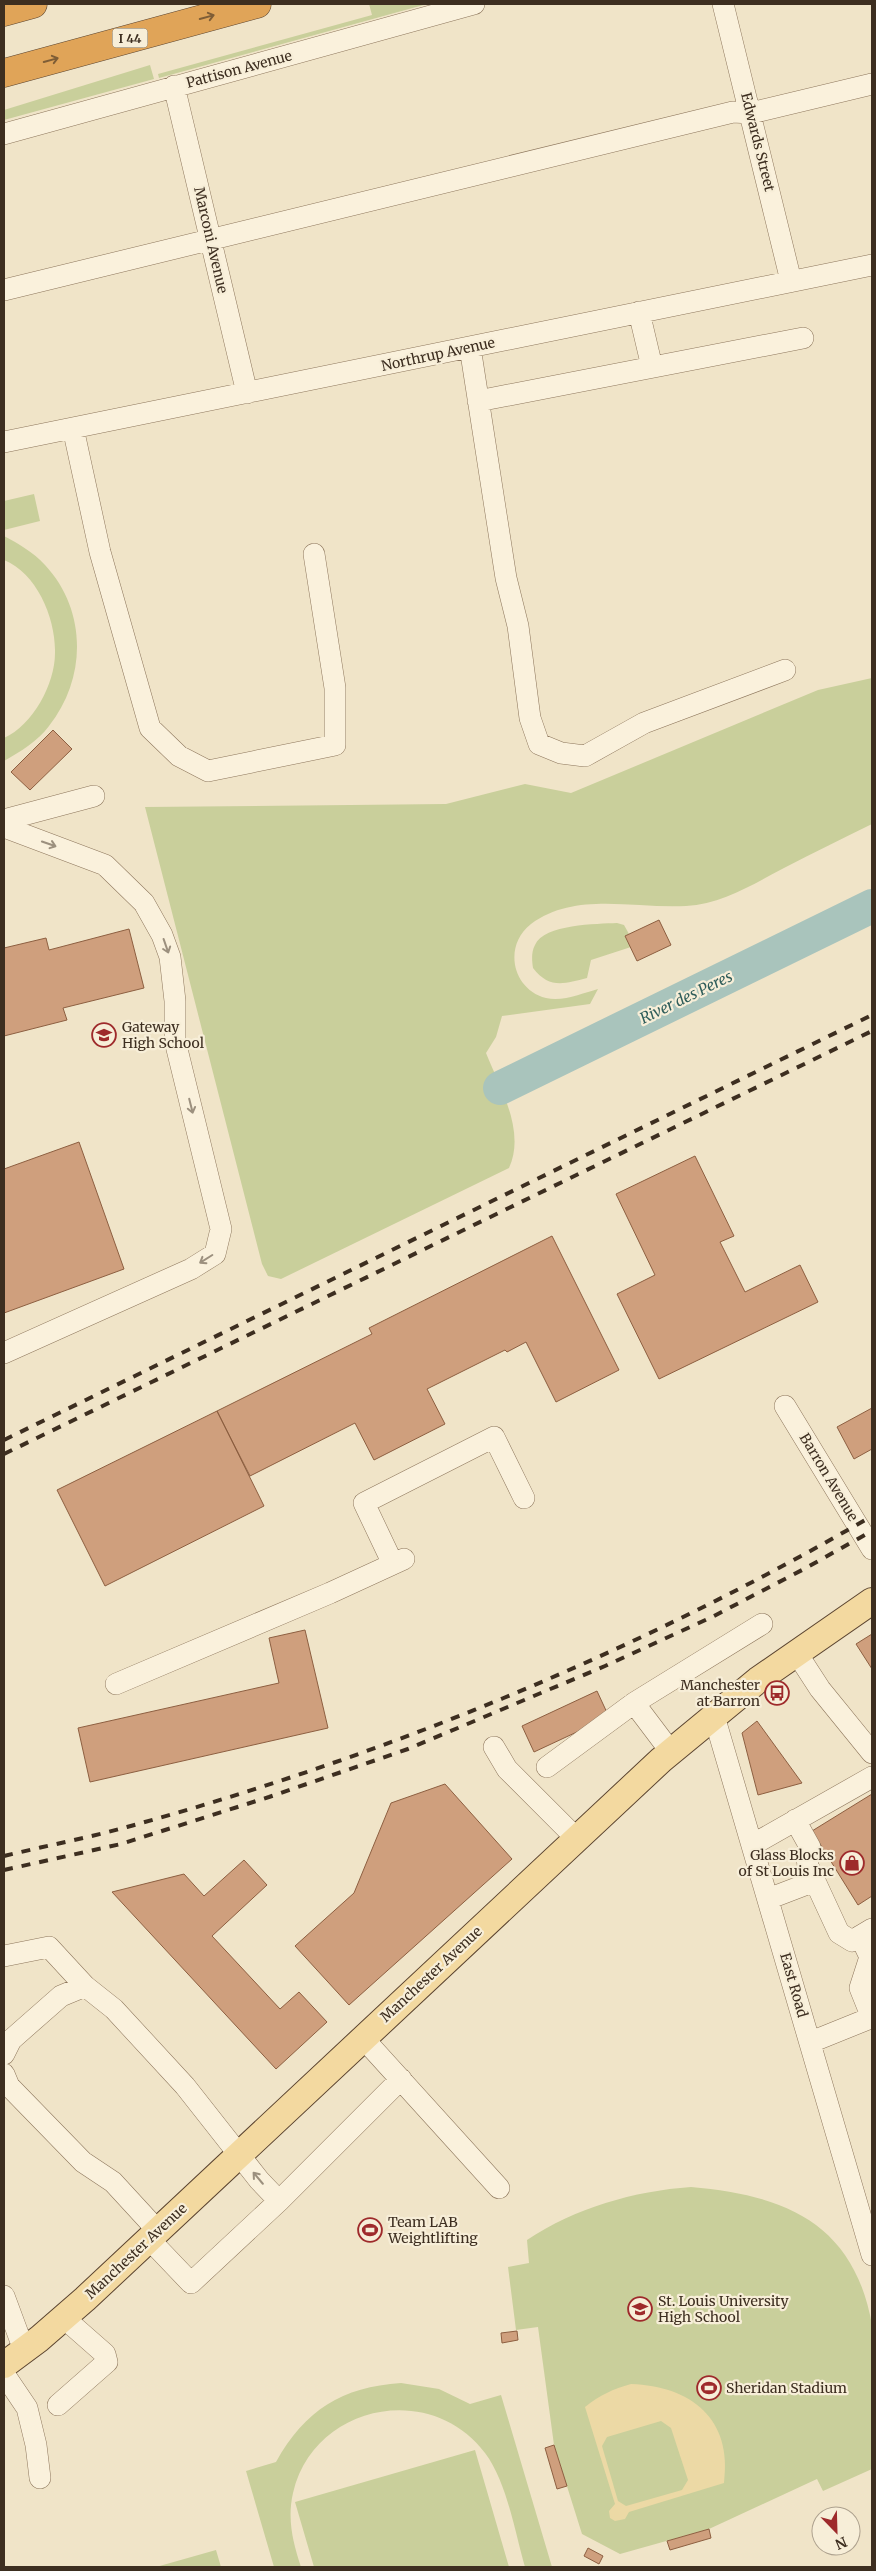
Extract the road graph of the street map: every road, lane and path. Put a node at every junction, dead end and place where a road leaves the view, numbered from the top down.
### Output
1 (33, 4) edge
2 (257, 4) edge
3 (474, 4) edge
4 (723, 4) edge
5 (4, 12) edge
6 (4, 73) edge
7 (872, 84) edge
8 (174, 86) junction
9 (751, 113) junction
10 (4, 134) edge
11 (210, 238) junction
12 (872, 265) edge
13 (791, 281) junction
14 (4, 290) edge
15 (638, 312) junction
16 (803, 338) dead end
17 (470, 347) junction
18 (652, 367) junction
19 (247, 393) junction
20 (478, 401) junction
21 (73, 428) junction
22 (4, 442) edge
23 (314, 554) dead end
24 (785, 670) dead end
25 (94, 796) dead end
26 (4, 820) edge
27 (4, 827) edge
28 (4, 1353) edge
29 (786, 1406) dead end
30 (524, 1498) dead end
31 (872, 1549) edge
32 (872, 1601) edge
33 (762, 1624) dead end
34 (796, 1652) junction
35 (116, 1684) dead end
36 (634, 1703) junction
37 (714, 1716) junction
38 (494, 1747) dead end
39 (671, 1752) junction
40 (872, 1753) edge
41 (547, 1767) dead end
42 (872, 1777) edge
43 (795, 1820) junction
44 (576, 1838) junction
45 (752, 1845) junction
46 (815, 1881) junction
47 (768, 1899) junction
48 (866, 1932) edge
49 (4, 1956) edge
50 (85, 1986) junction
51 (363, 2038) junction
52 (811, 2042) junction
53 (4, 2054) edge
54 (4, 2074) edge
55 (401, 2080) junction
56 (240, 2154) junction
57 (499, 2188) dead end
58 (279, 2201) junction
59 (153, 2235) junction
60 (872, 2255) edge
61 (4, 2296) edge
62 (64, 2318) junction
63 (14, 2358) edge
64 (4, 2374) edge
65 (58, 2405) dead end
66 (40, 2478) dead end

1 - 5 highway
6 -> 2 highway, I 44
3 - 8 street, Pattison Avenue
4 - 9 street, Edwards Street
7 - 9 street
8 - 10 street, Pattison Avenue
8 - 11 street, Marconi Avenue
9 - 11 street
9 - 13 street, Edwards Street
11 - 14 street
11 - 19 street, Marconi Avenue
12 - 13 street, Northrup Avenue
13 - 15 street, Northrup Avenue
15 - 17 street, Northrup Avenue
15 - 18 street
16 - 18 street
17 - 19 street, Northrup Avenue
17 - 20 street
18 - 20 street
19 - 21 street, Northrup Avenue
20 - 24 street
21 - 22 street, Northrup Avenue
21 - 23 street
25 - 26 street
27 -> 28 street
29 - 31 street, Barron Avenue
30 - 35 street
32 - 34 main road, Manchester Avenue
33 - 36 street
34 - 37 main road, Manchester Avenue
34 - 40 street
36 - 39 street
36 - 41 street
37 - 39 main road, Manchester Avenue
37 - 45 street, East Road
38 - 44 street
39 - 44 main road, Manchester Avenue
42 - 43 street
43 - 45 street
43 - 46 street
44 - 51 main road, Manchester Avenue
45 - 47 street, East Road
46 - 47 street
46 - 48 street
47 - 52 street, East Road
48 - 52 street
49 - 50 street
50 - 53 street
50 - 56 street
51 - 55 street
51 - 56 main road, Manchester Avenue
52 - 60 street, East Road
54 - 59 street
55 - 57 street
55 - 58 street
58 -> 56 street
56 - 59 main road, Manchester Avenue
58 - 59 street
59 - 62 main road, Manchester Avenue
61 - 63 street
62 - 63 main road, Manchester Avenue
62 - 65 street
64 - 66 street

